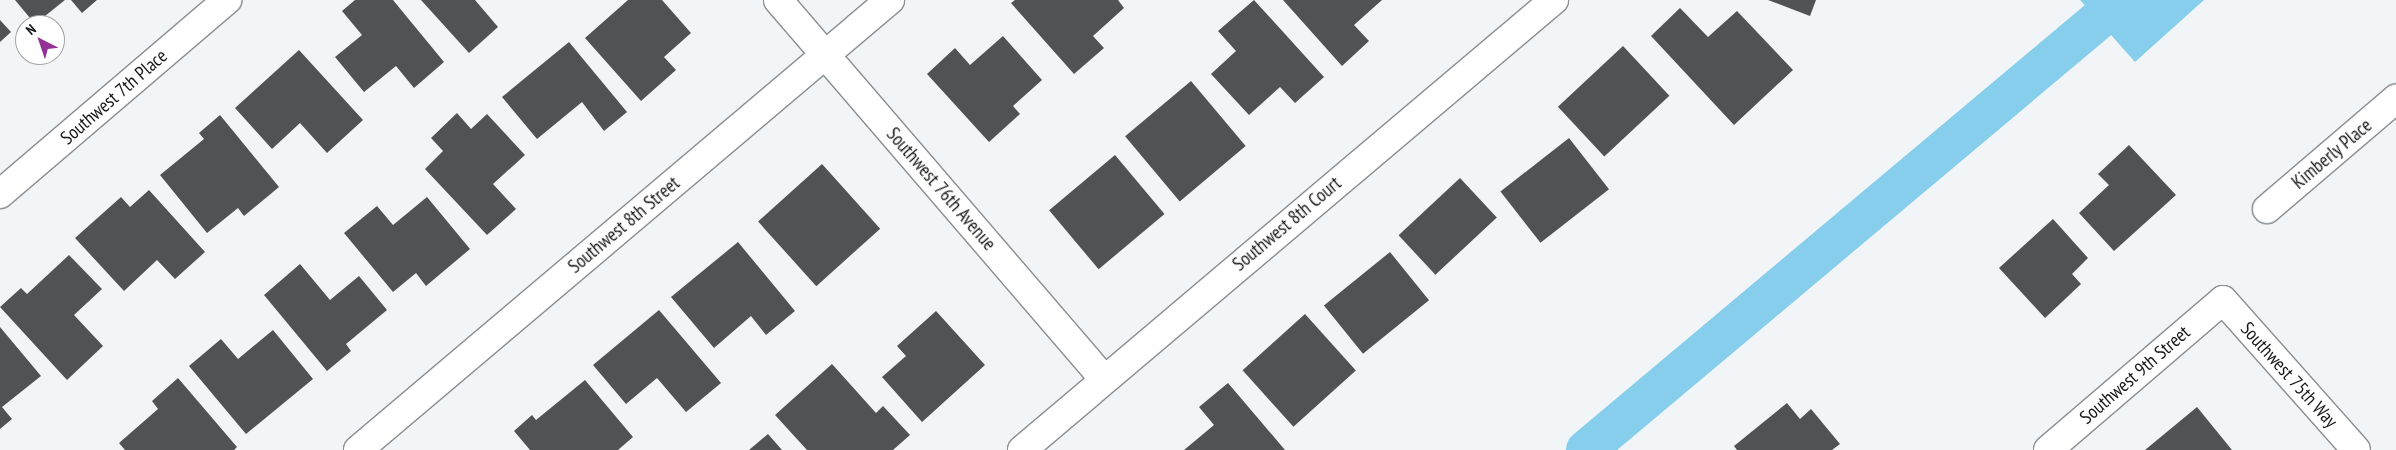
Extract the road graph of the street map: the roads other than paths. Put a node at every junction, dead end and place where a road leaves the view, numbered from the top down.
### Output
1 (227, 0) edge
2 (778, 0) edge
3 (890, 0) edge
4 (1554, 0) edge
5 (825, 55) junction
6 (2396, 99) edge
7 (0, 194) edge
8 (2267, 209) dead end
9 (2223, 300) joint
10 (1104, 379) junction
11 (358, 450) edge
12 (1022, 450) edge
13 (2048, 450) edge
14 (2356, 450) edge

1 - 7 street, Southwest 7th Place
2 - 5 street, Southwest 76th Avenue
3 - 5 street, Southwest 8th Street
4 - 10 street, Southwest 8th Court
5 - 10 street, Southwest 76th Avenue
5 - 11 street, Southwest 8th Street
6 - 8 street, Kimberly Place
9 - 13 street, Southwest 9th Street
9 - 14 street, Southwest 75th Way
10 - 12 street, Southwest 8th Court

